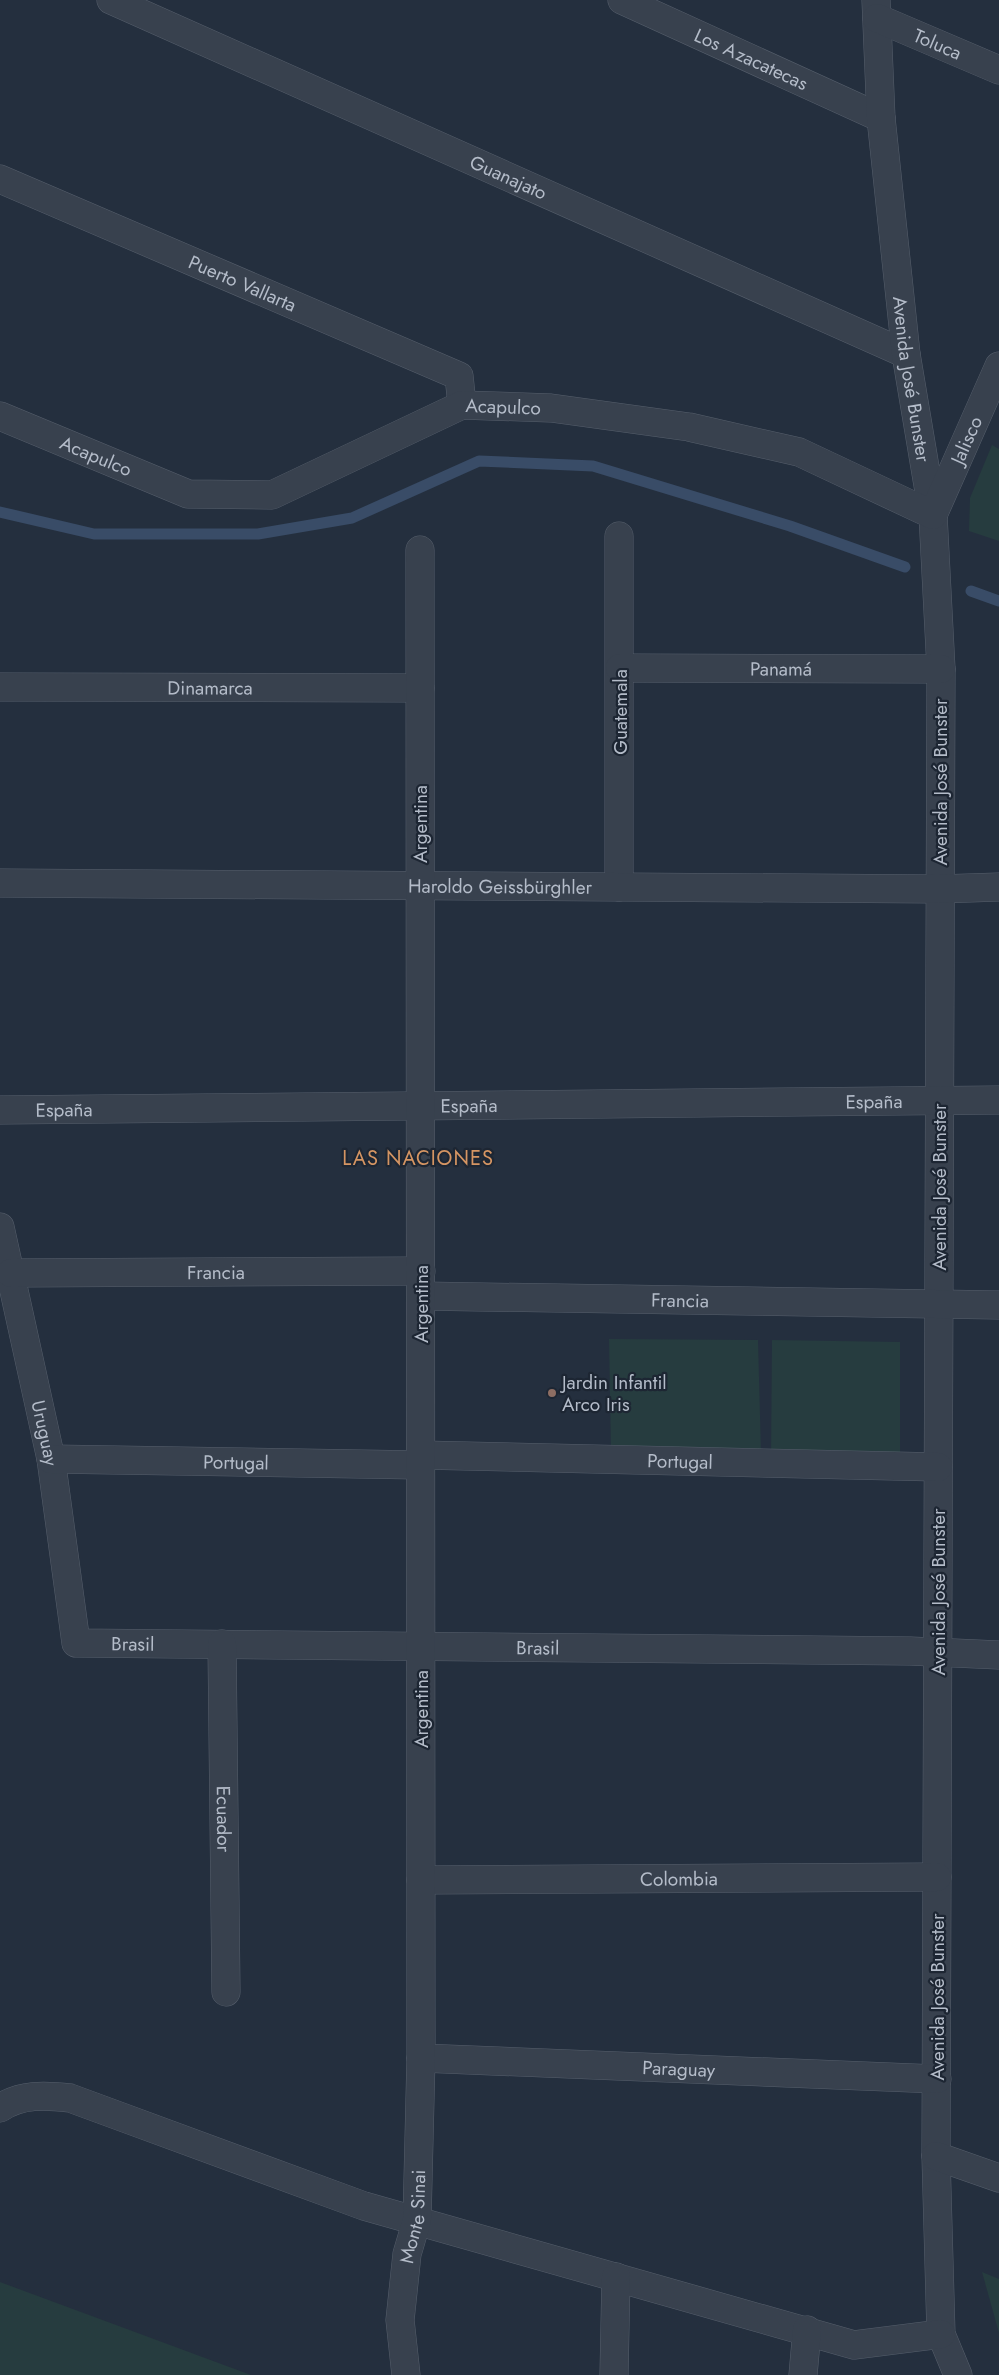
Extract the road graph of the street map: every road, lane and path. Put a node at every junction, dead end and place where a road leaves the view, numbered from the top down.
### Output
1 (111, 0) edge
2 (622, 0) edge
3 (876, 9) edge
4 (999, 70) edge
5 (881, 118) junction
6 (0, 179) edge
7 (906, 354) junction
8 (999, 366) edge
9 (462, 405) junction
10 (0, 416) edge
11 (933, 515) junction
12 (618, 536) dead end
13 (420, 550) dead end
14 (620, 668) junction
15 (941, 669) junction
16 (0, 687) edge
17 (420, 688) junction
18 (0, 883) edge
19 (420, 886) junction
20 (619, 887) junction
21 (999, 887) edge
22 (939, 889) junction
23 (938, 1099) junction
24 (999, 1100) edge
25 (420, 1105) junction
26 (0, 1110) edge
27 (0, 1227) edge
28 (11, 1273) junction
29 (421, 1284) junction
30 (938, 1302) junction
31 (999, 1305) edge
32 (51, 1459) junction
33 (421, 1460) junction
34 (938, 1467) junction
35 (76, 1643) joint
36 (222, 1644) junction
37 (421, 1646) junction
38 (938, 1652) junction
39 (999, 1655) edge
40 (937, 1877) junction
41 (421, 1880) junction
42 (226, 1992) dead end
43 (421, 2058) junction
44 (937, 2079) junction
45 (0, 2108) edge
46 (936, 2156) junction
47 (999, 2178) edge
48 (417, 2220) junction
49 (616, 2277) junction
50 (807, 2330) junction
51 (941, 2334) junction
52 (406, 2375) edge
53 (614, 2375) edge
54 (802, 2375) edge
55 (958, 2375) edge

1 - 7 street, Guanajato
2 - 5 street, Los Azacatecas
3 - 4 street, Toluca
3 - 5 street, Avenida José Bunster
5 - 7 street, Avenida José Bunster
6 - 9 street, Puerto Vallarta
7 - 11 street, Avenida José Bunster
8 - 11 street, Jalisco
9 - 10 street, Acapulco
9 - 11 street, Acapulco
11 - 15 street, Avenida José Bunster
12 - 14 street, Guatemala
13 - 17 street, Argentina
14 - 15 street, Panamá
14 - 20 street, Guatemala
15 - 22 street, Avenida José Bunster
16 - 17 street, Dinamarca
17 - 19 street, Argentina
18 - 19 street, Haroldo Geissbürghler
19 - 20 street, Haroldo Geissbürghler
19 - 25 street, Argentina
20 - 22 street, Haroldo Geissbürghler
21 - 22 street, Haroldo Geissbürghler
22 - 23 street, Avenida José Bunster
23 - 24 street, España
23 - 25 street, España
23 - 30 street, Avenida José Bunster
25 - 26 street, España
25 - 29 street, Argentina
27 - 28 street, Uruguay
28 - 29 street, Francia
28 - 32 street, Uruguay
29 - 30 street, Francia
29 - 33 street, Argentina
30 - 31 street, Francia
30 - 34 street, Avenida José Bunster
32 - 33 street, Portugal
32 - 35 street, Uruguay
33 - 34 street, Portugal
33 - 37 street, Argentina
34 - 38 street, Avenida José Bunster
35 - 36 street, Brasil
36 - 37 street, Brasil
36 - 42 street, Ecuador
37 - 38 street, Brasil
37 - 41 street, Argentina
38 - 39 street, Brasil
38 - 40 street, Avenida José Bunster
40 - 41 street, Colombia
40 - 44 street, Avenida José Bunster
41 - 43 street, Argentina
43 - 44 street, Paraguay
43 - 48 street, Monte Sinai
44 - 46 street, Avenida José Bunster
45 - 48 street
46 - 47 street
46 - 51 street, Avenida José Bunster
48 - 49 street
48 - 52 street, Monte Sinai
49 - 50 street
49 - 53 street
50 - 51 street
50 - 54 street
51 - 55 street, Avenida José Bunster

